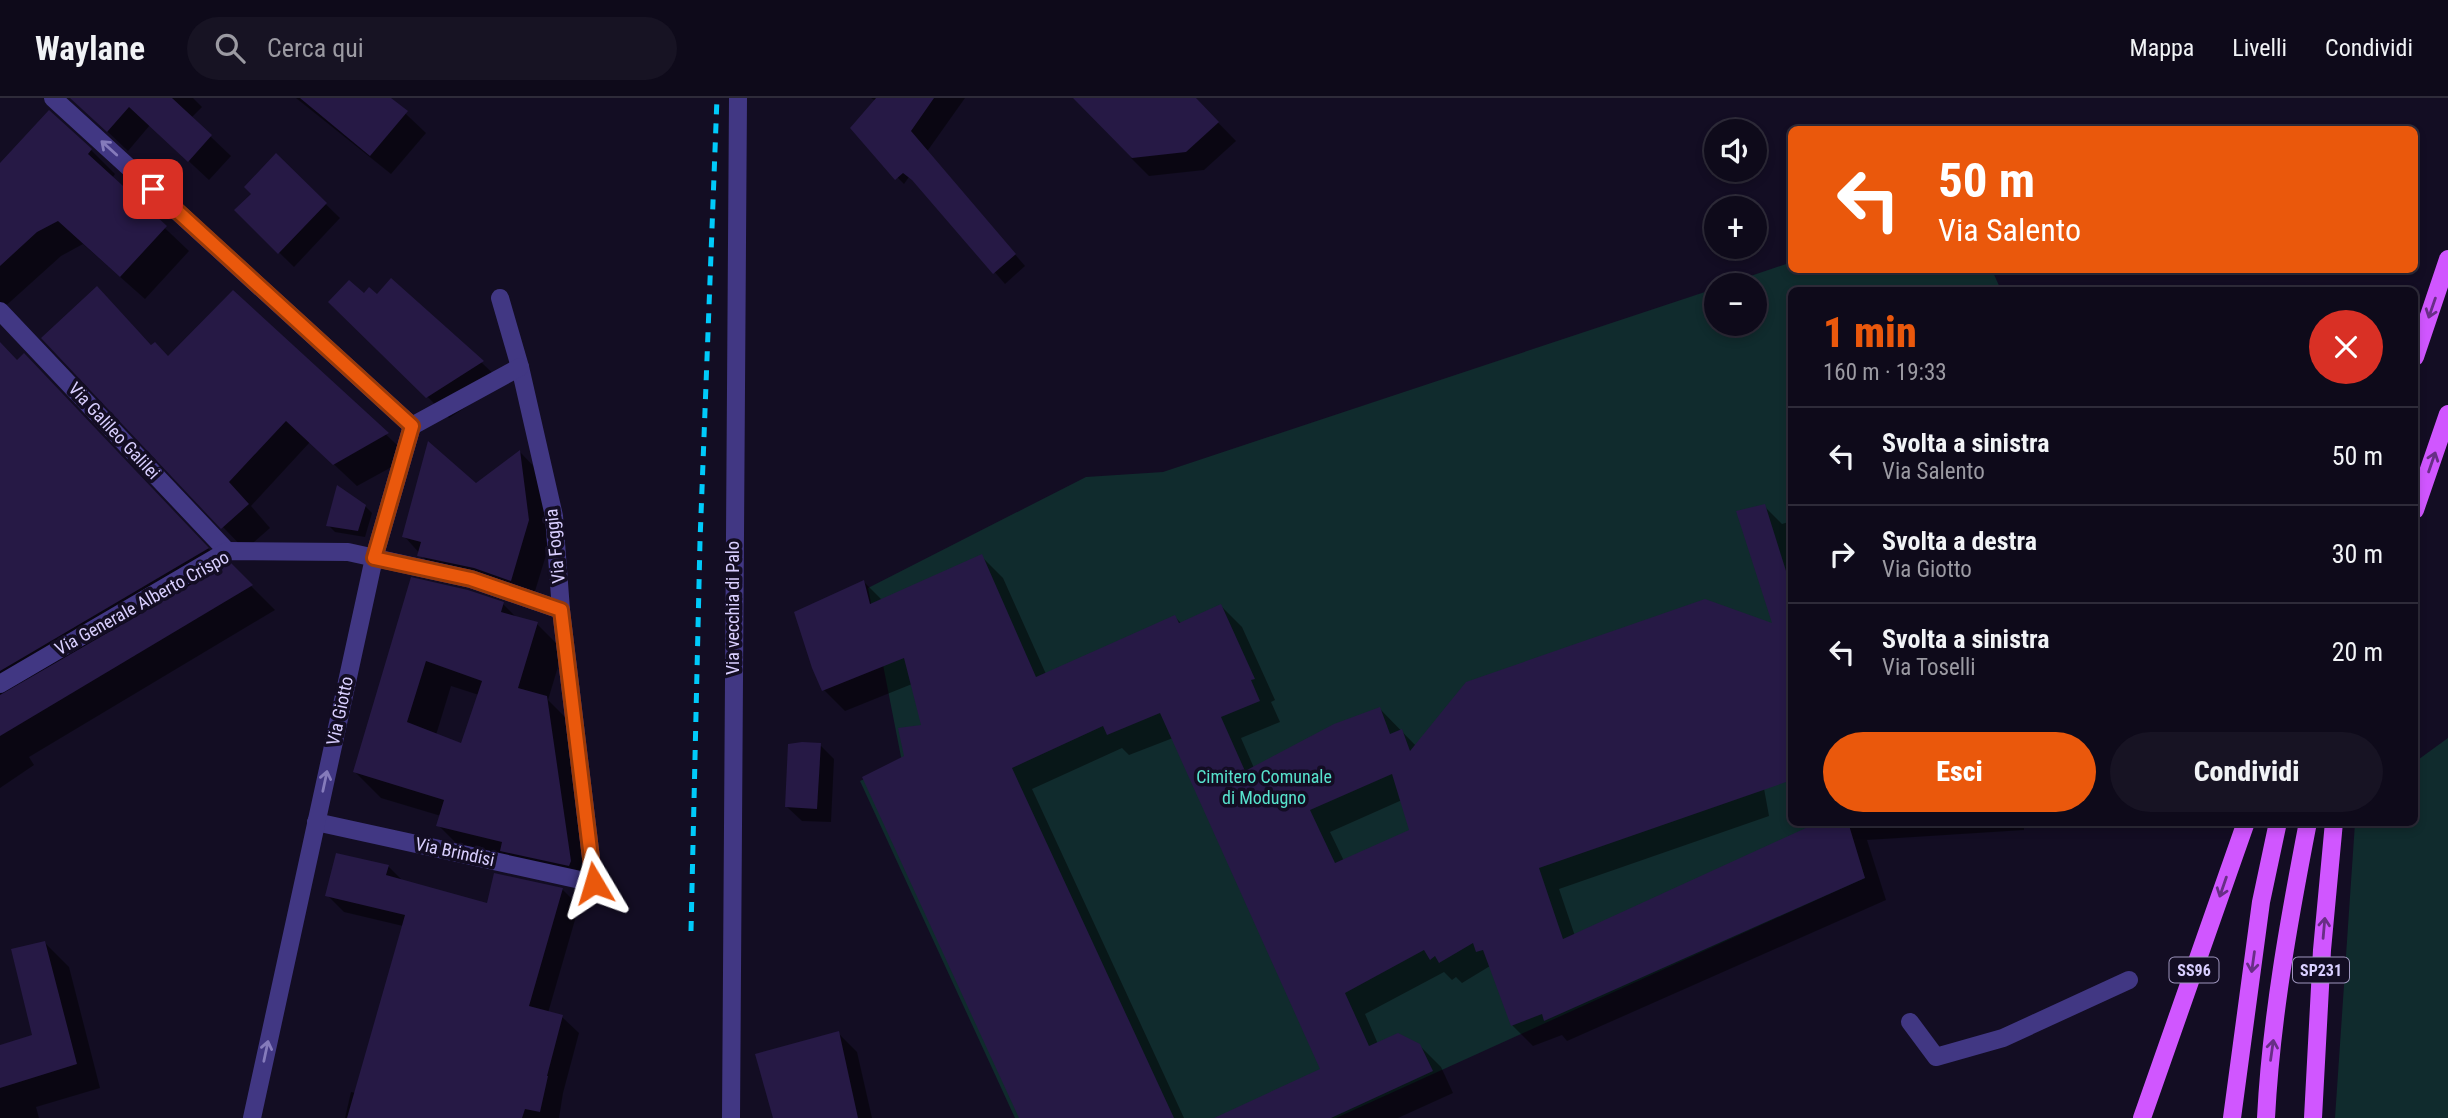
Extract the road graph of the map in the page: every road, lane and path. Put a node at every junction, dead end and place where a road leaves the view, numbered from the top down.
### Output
1 (53, 98) edge
2 (738, 98) edge
3 (2448, 259) edge
4 (500, 298) dead end
5 (0, 311) edge
6 (2418, 348) edge
7 (520, 367) junction
8 (2448, 414) edge
9 (412, 426) junction
10 (2418, 501) edge
11 (228, 551) junction
12 (374, 558) junction
13 (561, 610) junction
14 (0, 684) edge
15 (316, 822) junction
16 (2245, 826) edge
17 (2277, 826) edge
18 (2307, 826) edge
19 (2334, 826) edge
20 (594, 883) joint
21 (2129, 980) dead end
22 (1910, 1022) dead end
23 (251, 1118) edge
24 (732, 1118) edge
25 (2142, 1118) edge
26 (2232, 1118) edge
27 (2266, 1118) edge
28 (2313, 1118) edge

9 -> 1 street
2 - 24 street, Via vecchia di Palo
3 -> 6 main road
4 - 7 street, Via Foggia
5 - 11 street, Via Galileo Galilei
7 - 9 street
7 - 13 street, Via Foggia
10 -> 8 main road
9 - 12 street, Via Giotto
11 - 12 street, Via Generale Alberto Crispo
11 - 14 street, Via Generale Alberto Crispo
12 - 13 street, Via Generale Alberto Crispo
15 -> 12 street, Via Giotto
13 - 20 street, Via Foggia
15 - 20 street, Via Brindisi
23 -> 15 street, Via Giotto
16 -> 25 main road, SS96
17 -> 26 main road
27 -> 18 main road
28 -> 19 main road, SP231
21 - 22 street

